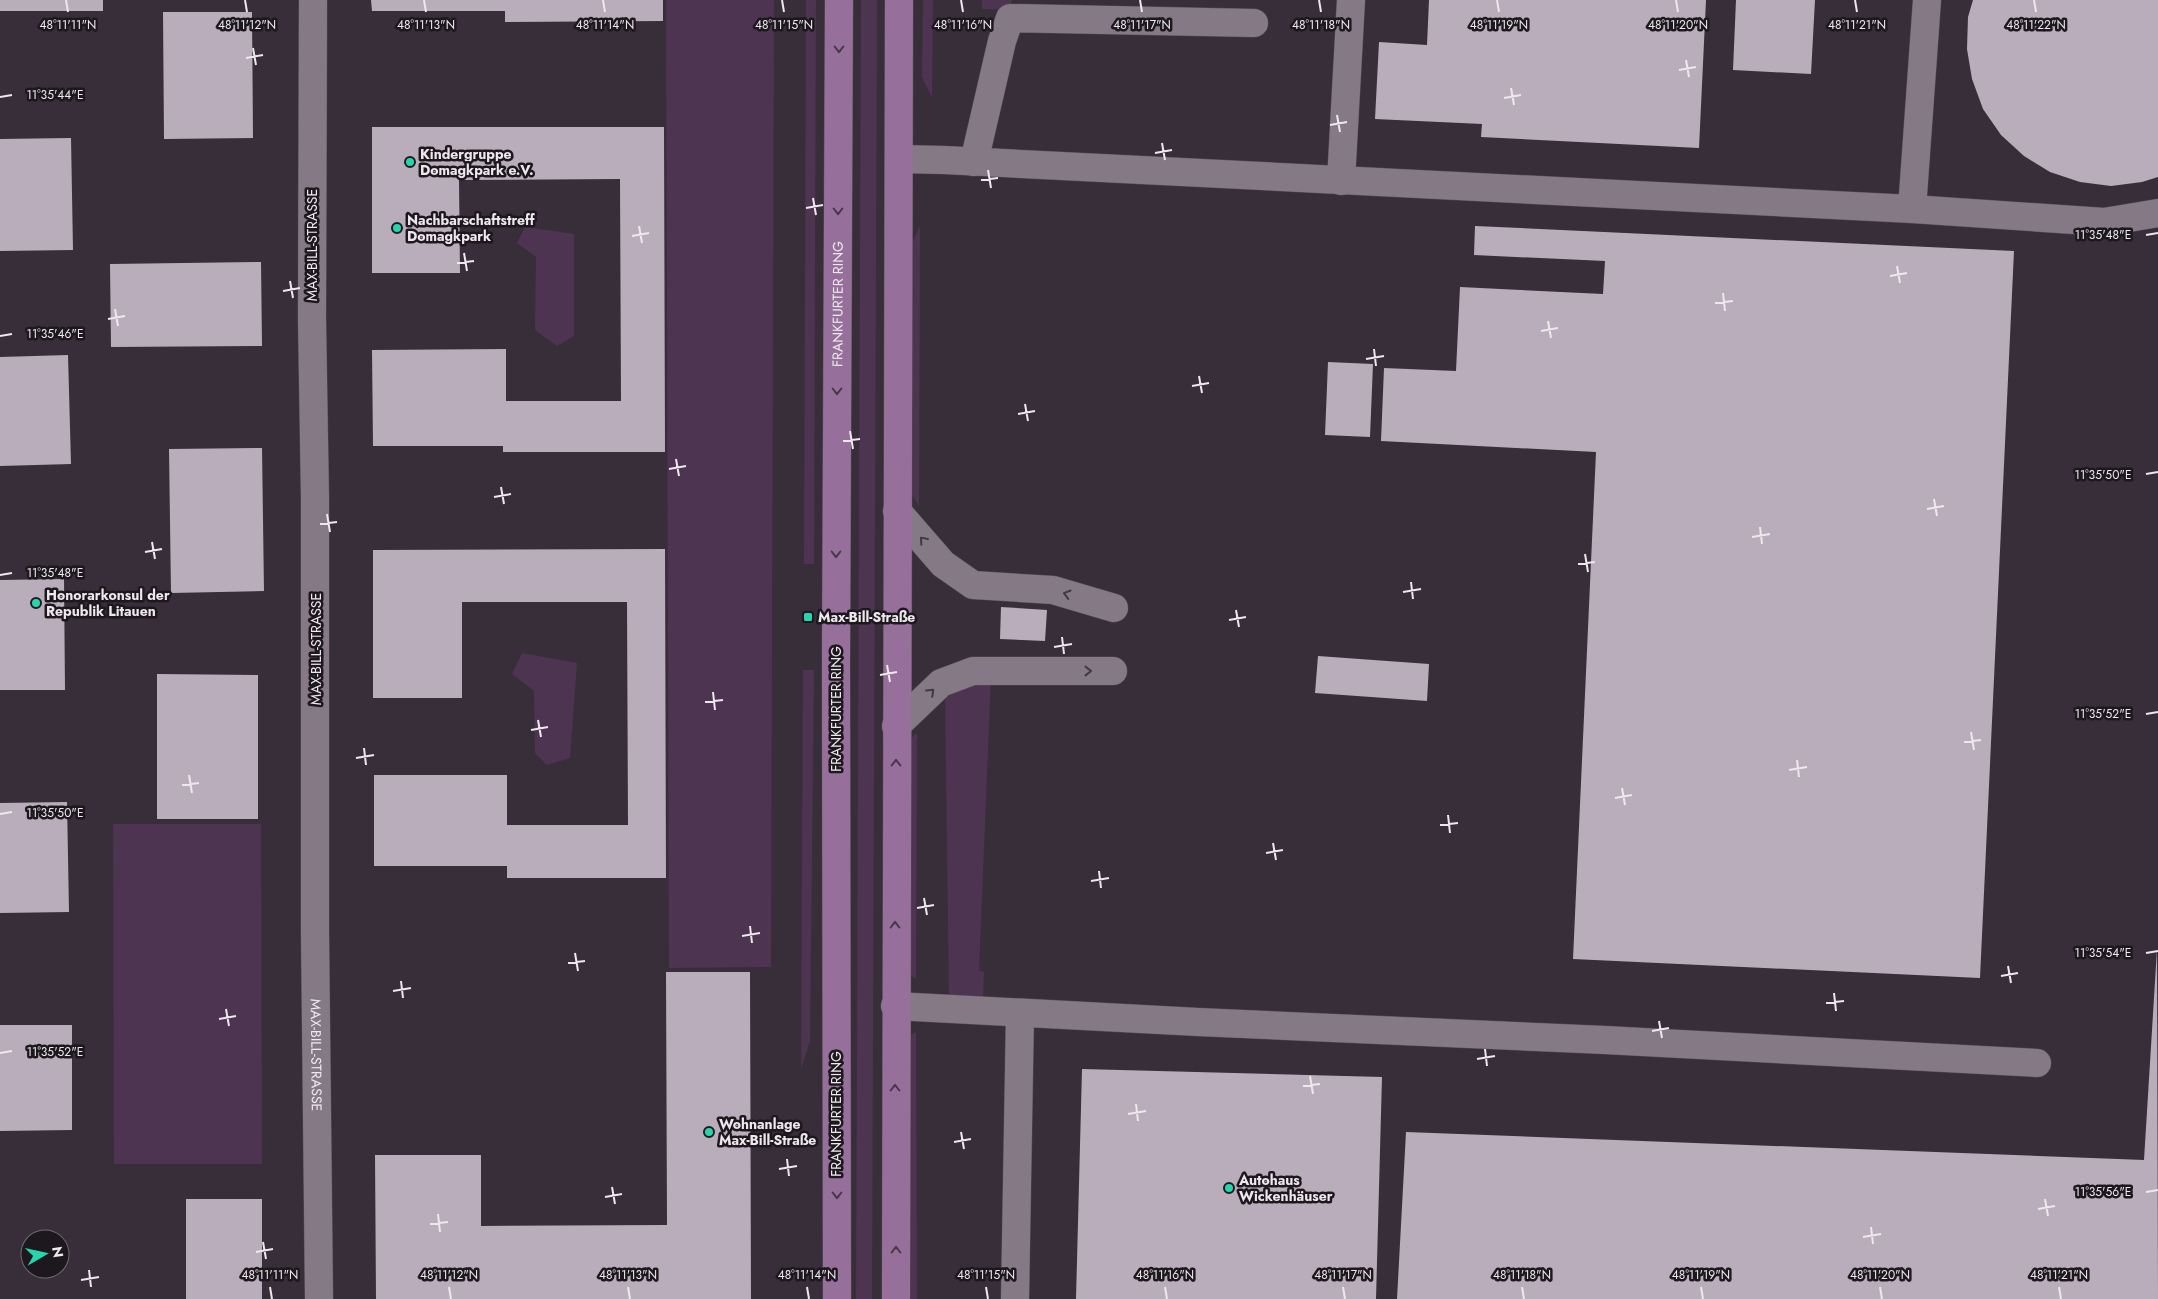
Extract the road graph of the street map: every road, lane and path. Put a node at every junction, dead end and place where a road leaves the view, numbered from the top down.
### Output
1 (313, 0) edge
2 (839, 0) edge
3 (899, 0) edge
4 (1351, 0) edge
5 (1927, 0) edge
6 (1014, 9) edge
7 (1254, 23) dead end
8 (899, 159) junction
9 (974, 162) junction
10 (1341, 181) junction
11 (1912, 209) junction
12 (2158, 213) edge
13 (897, 511) junction
14 (1114, 608) dead end
15 (1113, 670) dead end
16 (896, 726) junction
17 (895, 1006) junction
18 (1020, 1013) junction
19 (2037, 1063) dead end
20 (319, 1299) edge
21 (838, 1299) edge
22 (896, 1299) edge
23 (1014, 1299) edge

1 - 20 street, MAX-BILL-STRASSE
2 -> 21 main road, FRANKFURTER RING
3 - 8 main road
4 - 10 street
5 - 11 street
6 - 7 street
6 - 9 street
8 - 9 street
8 - 13 main road
9 - 10 street
10 - 11 street
11 - 12 street
14 -> 13 street
13 - 16 main road
16 -> 15 street
17 -> 16 main road
17 - 18 street
22 -> 17 main road
18 - 19 street
18 - 23 street

